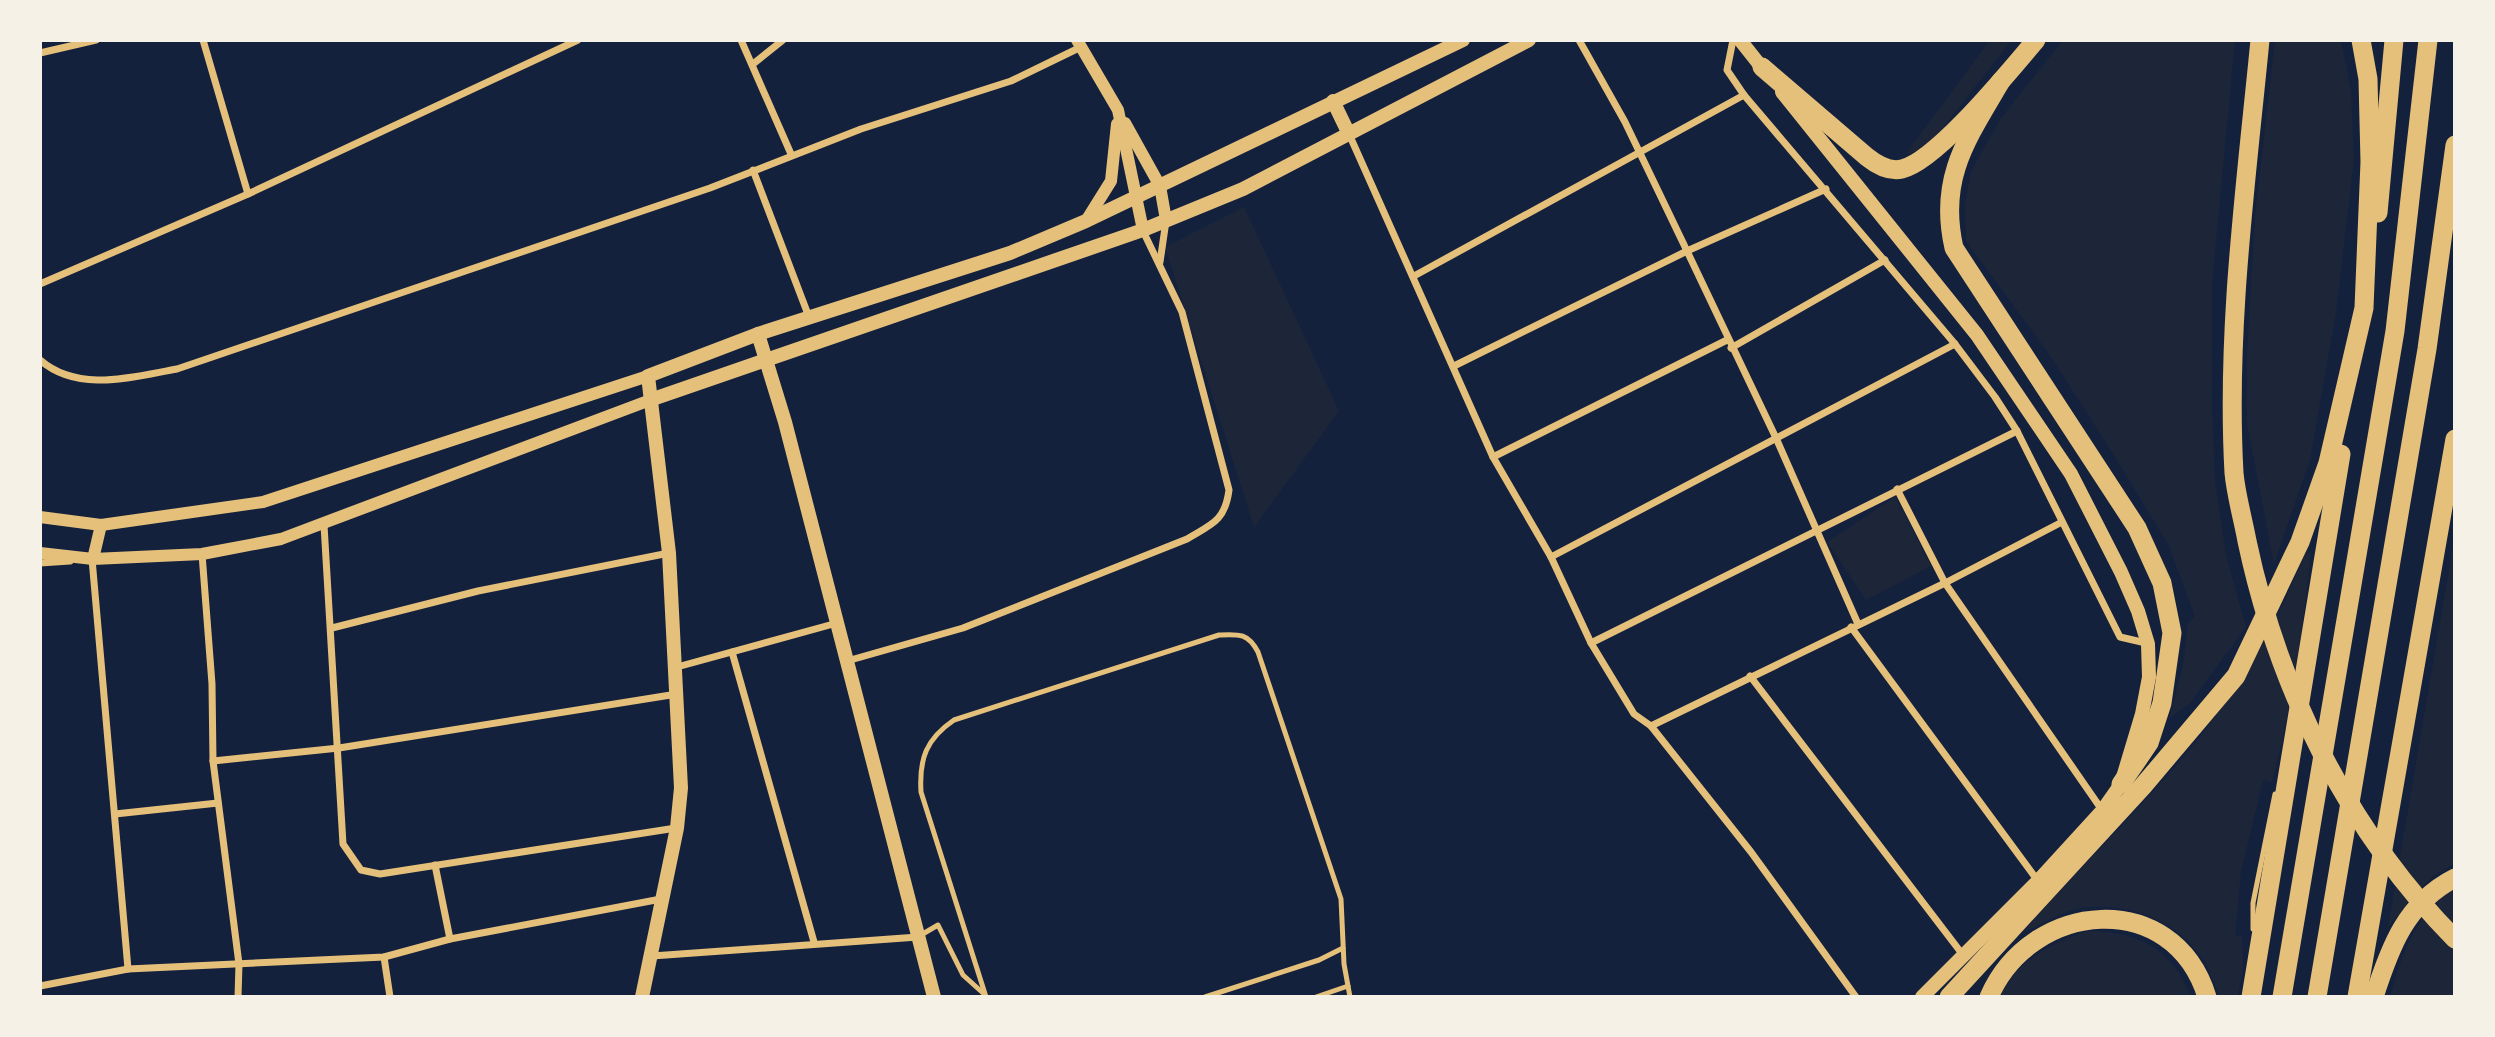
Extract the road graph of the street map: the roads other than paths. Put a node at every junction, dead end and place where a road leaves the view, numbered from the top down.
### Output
1 (54, 40) edge
2 (96, 40) edge
3 (203, 40) edge
4 (578, 40) edge
5 (741, 40) edge
6 (783, 40) edge
7 (1463, 40) edge
8 (1529, 40) edge
9 (1578, 40) edge
10 (1733, 40) edge
11 (1740, 40) edge
12 (2036, 40) edge
13 (2260, 40) edge
14 (2361, 40) edge
15 (2394, 40) edge
16 (2428, 40) edge
17 (1079, 44) edge
18 (57, 50) junction
19 (40, 53) edge
20 (753, 64) junction
21 (1762, 67) junction
22 (2001, 81) junction
23 (1744, 95) junction
24 (1334, 100) junction
25 (1118, 110) junction
26 (1348, 132) junction
27 (2455, 145) edge
28 (1638, 150) junction
29 (791, 154) junction
30 (753, 170) junction
31 (1160, 186) junction
32 (1826, 189) junction
33 (248, 194) junction
34 (1136, 196) junction
35 (1166, 220) junction
36 (1086, 221) junction
37 (1143, 230) junction
38 (1687, 251) junction
39 (1885, 260) junction
40 (1160, 262) junction
41 (1413, 276) junction
42 (40, 284) edge
43 (2364, 308) junction
44 (809, 318) junction
45 (758, 334) junction
46 (1729, 344) junction
47 (1955, 344) junction
48 (766, 358) junction
49 (40, 360) edge
50 (1454, 366) junction
51 (648, 376) junction
52 (653, 399) junction
53 (2455, 427) edge
54 (2017, 431) junction
55 (1776, 438) junction
56 (2455, 439) edge
57 (1493, 457) junction
58 (1897, 488) junction
59 (2442, 508) junction
60 (40, 517) edge
61 (2062, 522) junction
62 (100, 525) junction
63 (324, 525) junction
64 (1816, 532) junction
65 (40, 553) edge
66 (669, 553) junction
67 (202, 554) junction
68 (1550, 557) junction
69 (93, 559) junction
70 (40, 563) edge
71 (1945, 583) junction
72 (837, 623) junction
73 (1854, 626) junction
74 (332, 628) junction
75 (1591, 643) junction
76 (2148, 644) junction
77 (733, 652) junction
78 (847, 661) junction
79 (677, 667) junction
80 (1750, 676) junction
81 (677, 694) junction
82 (1651, 726) junction
83 (339, 748) junction
84 (214, 761) junction
85 (2121, 784) junction
86 (218, 803) junction
87 (2102, 811) junction
88 (115, 814) junction
89 (677, 828) junction
90 (435, 865) junction
91 (2455, 878) edge
92 (2038, 881) junction
93 (663, 898) junction
94 (918, 937) junction
95 (450, 939) junction
96 (2455, 939) edge
97 (814, 942) junction
98 (1343, 948) junction
99 (1963, 955) junction
100 (652, 956) junction
101 (384, 957) junction
102 (239, 964) junction
103 (128, 969) junction
104 (40, 986) edge
105 (1348, 986) junction
106 (2252, 987) edge
107 (985, 995) edge
108 (238, 997) edge
109 (390, 997) edge
110 (642, 997) edge
111 (934, 997) edge
112 (1205, 997) edge
113 (1316, 997) edge
114 (1350, 997) edge
115 (1856, 997) edge
116 (1922, 997) edge
117 (1949, 997) edge
118 (1989, 997) edge
119 (2207, 997) edge
120 (2282, 997) edge
121 (2317, 997) edge
122 (2357, 997) edge
123 (2374, 997) edge

1 - 18 street
2 - 18 street
3 - 33 street
4 - 33 street
5 - 20 street
6 - 20 street
7 - 24 main road
8 - 26 main road
9 - 28 street
10 - 23 street
11 - 21 main road
12 - 22 highway
13 - 96 highway
14 - 43 highway
15 - 43 highway
16 - 120 highway
17 - 25 street
17 - 29 street
18 - 19 street
20 - 29 street
21 - 22 highway
21 - 76 main road
22 - 85 highway
23 - 28 street
23 - 32 street
24 - 26 main road
24 - 31 main road
25 - 31 street
25 - 34 street
25 - 36 street
26 - 35 main road
26 - 41 street
27 - 121 highway
28 - 38 street
28 - 41 street
29 - 30 street
30 - 44 street
30 - 49 street
31 - 34 main road
31 - 35 street
32 - 38 street
32 - 39 street
33 - 42 street
34 - 36 main road
34 - 37 street
35 - 37 main road
35 - 40 street
36 - 44 main road
37 - 40 street
37 - 48 main road
38 - 46 street
38 - 50 street
39 - 46 street
39 - 47 street
40 - 78 street
41 - 50 street
43 - 106 highway
43 - 117 highway
44 - 45 main road
45 - 48 main road
45 - 51 main road
46 - 55 street
46 - 57 street
47 - 54 street
47 - 55 street
48 - 52 main road
48 - 72 main road
50 - 57 street
51 - 52 main road
51 - 62 street
52 - 63 street
52 - 66 main road
53 - 59 highway
54 - 58 street
54 - 61 street
55 - 64 street
55 - 68 street
56 - 59 highway
57 - 68 street
58 - 64 street
58 - 71 street
59 - 122 highway
60 - 62 street
61 - 71 street
61 - 76 street
62 - 69 street
63 - 67 street
63 - 74 street
64 - 73 street
64 - 75 street
65 - 69 street
66 - 74 street
66 - 79 main road
67 - 69 street
67 - 84 street
68 - 75 street
69 - 70 street
69 - 88 street
71 - 73 street
71 - 87 street
72 - 77 street
72 - 78 main road
73 - 80 street
73 - 92 street
74 - 83 street
75 - 82 street
76 - 85 main road
77 - 79 street
77 - 97 street
78 - 94 main road
79 - 81 main road
80 - 82 street
80 - 99 street
81 - 83 street
81 - 89 main road
82 - 115 street
83 - 84 street
83 - 90 street
84 - 86 street
85 - 87 main road
86 - 88 street
86 - 102 street
87 - 92 main road
88 - 103 street
89 - 90 street
89 - 93 main road
90 - 95 street
91 - 123 highway
92 - 99 main road
93 - 95 street
93 - 100 main road
94 - 97 street
94 - 107 lane
94 - 111 main road
95 - 101 street
97 - 100 street
98 - 105 lane
98 - 107 lane
98 - 112 lane
99 - 116 main road
100 - 110 main road
101 - 102 street
101 - 109 street
102 - 103 street
102 - 108 street
103 - 104 street
105 - 113 lane
105 - 114 lane
118 - 119 highway

